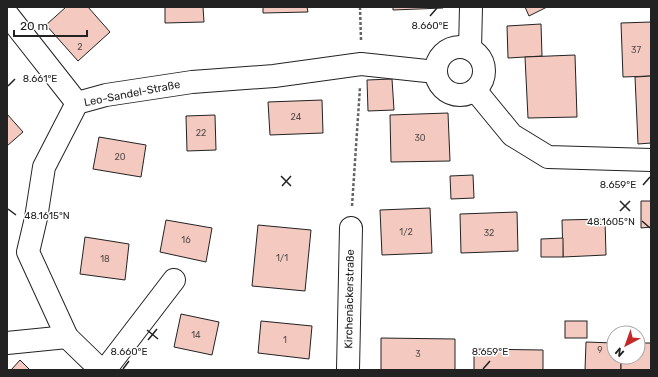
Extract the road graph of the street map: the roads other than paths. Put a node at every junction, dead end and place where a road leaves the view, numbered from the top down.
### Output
1 (471, 7) edge
2 (7, 14) edge
3 (470, 49) junction
4 (436, 72) junction
5 (474, 90) junction
6 (77, 104) junction
7 (651, 160) edge
8 (351, 228) road end
9 (174, 280) dead end
10 (67, 337) junction
11 (7, 343) edge
12 (101, 370) edge
13 (105, 370) edge
14 (348, 370) edge

1 - 3 street
2 - 6 street
3 - 4 street
3 - 5 street
4 - 5 street
4 - 6 street, Leo-Sandel-Straße
5 - 7 street
6 - 10 street, Leo-Sandel-Straße
8 - 14 street, Kirchenäckerstraße
9 - 13 street
10 - 11 street
10 - 12 street, Leo-Sandel-Straße

